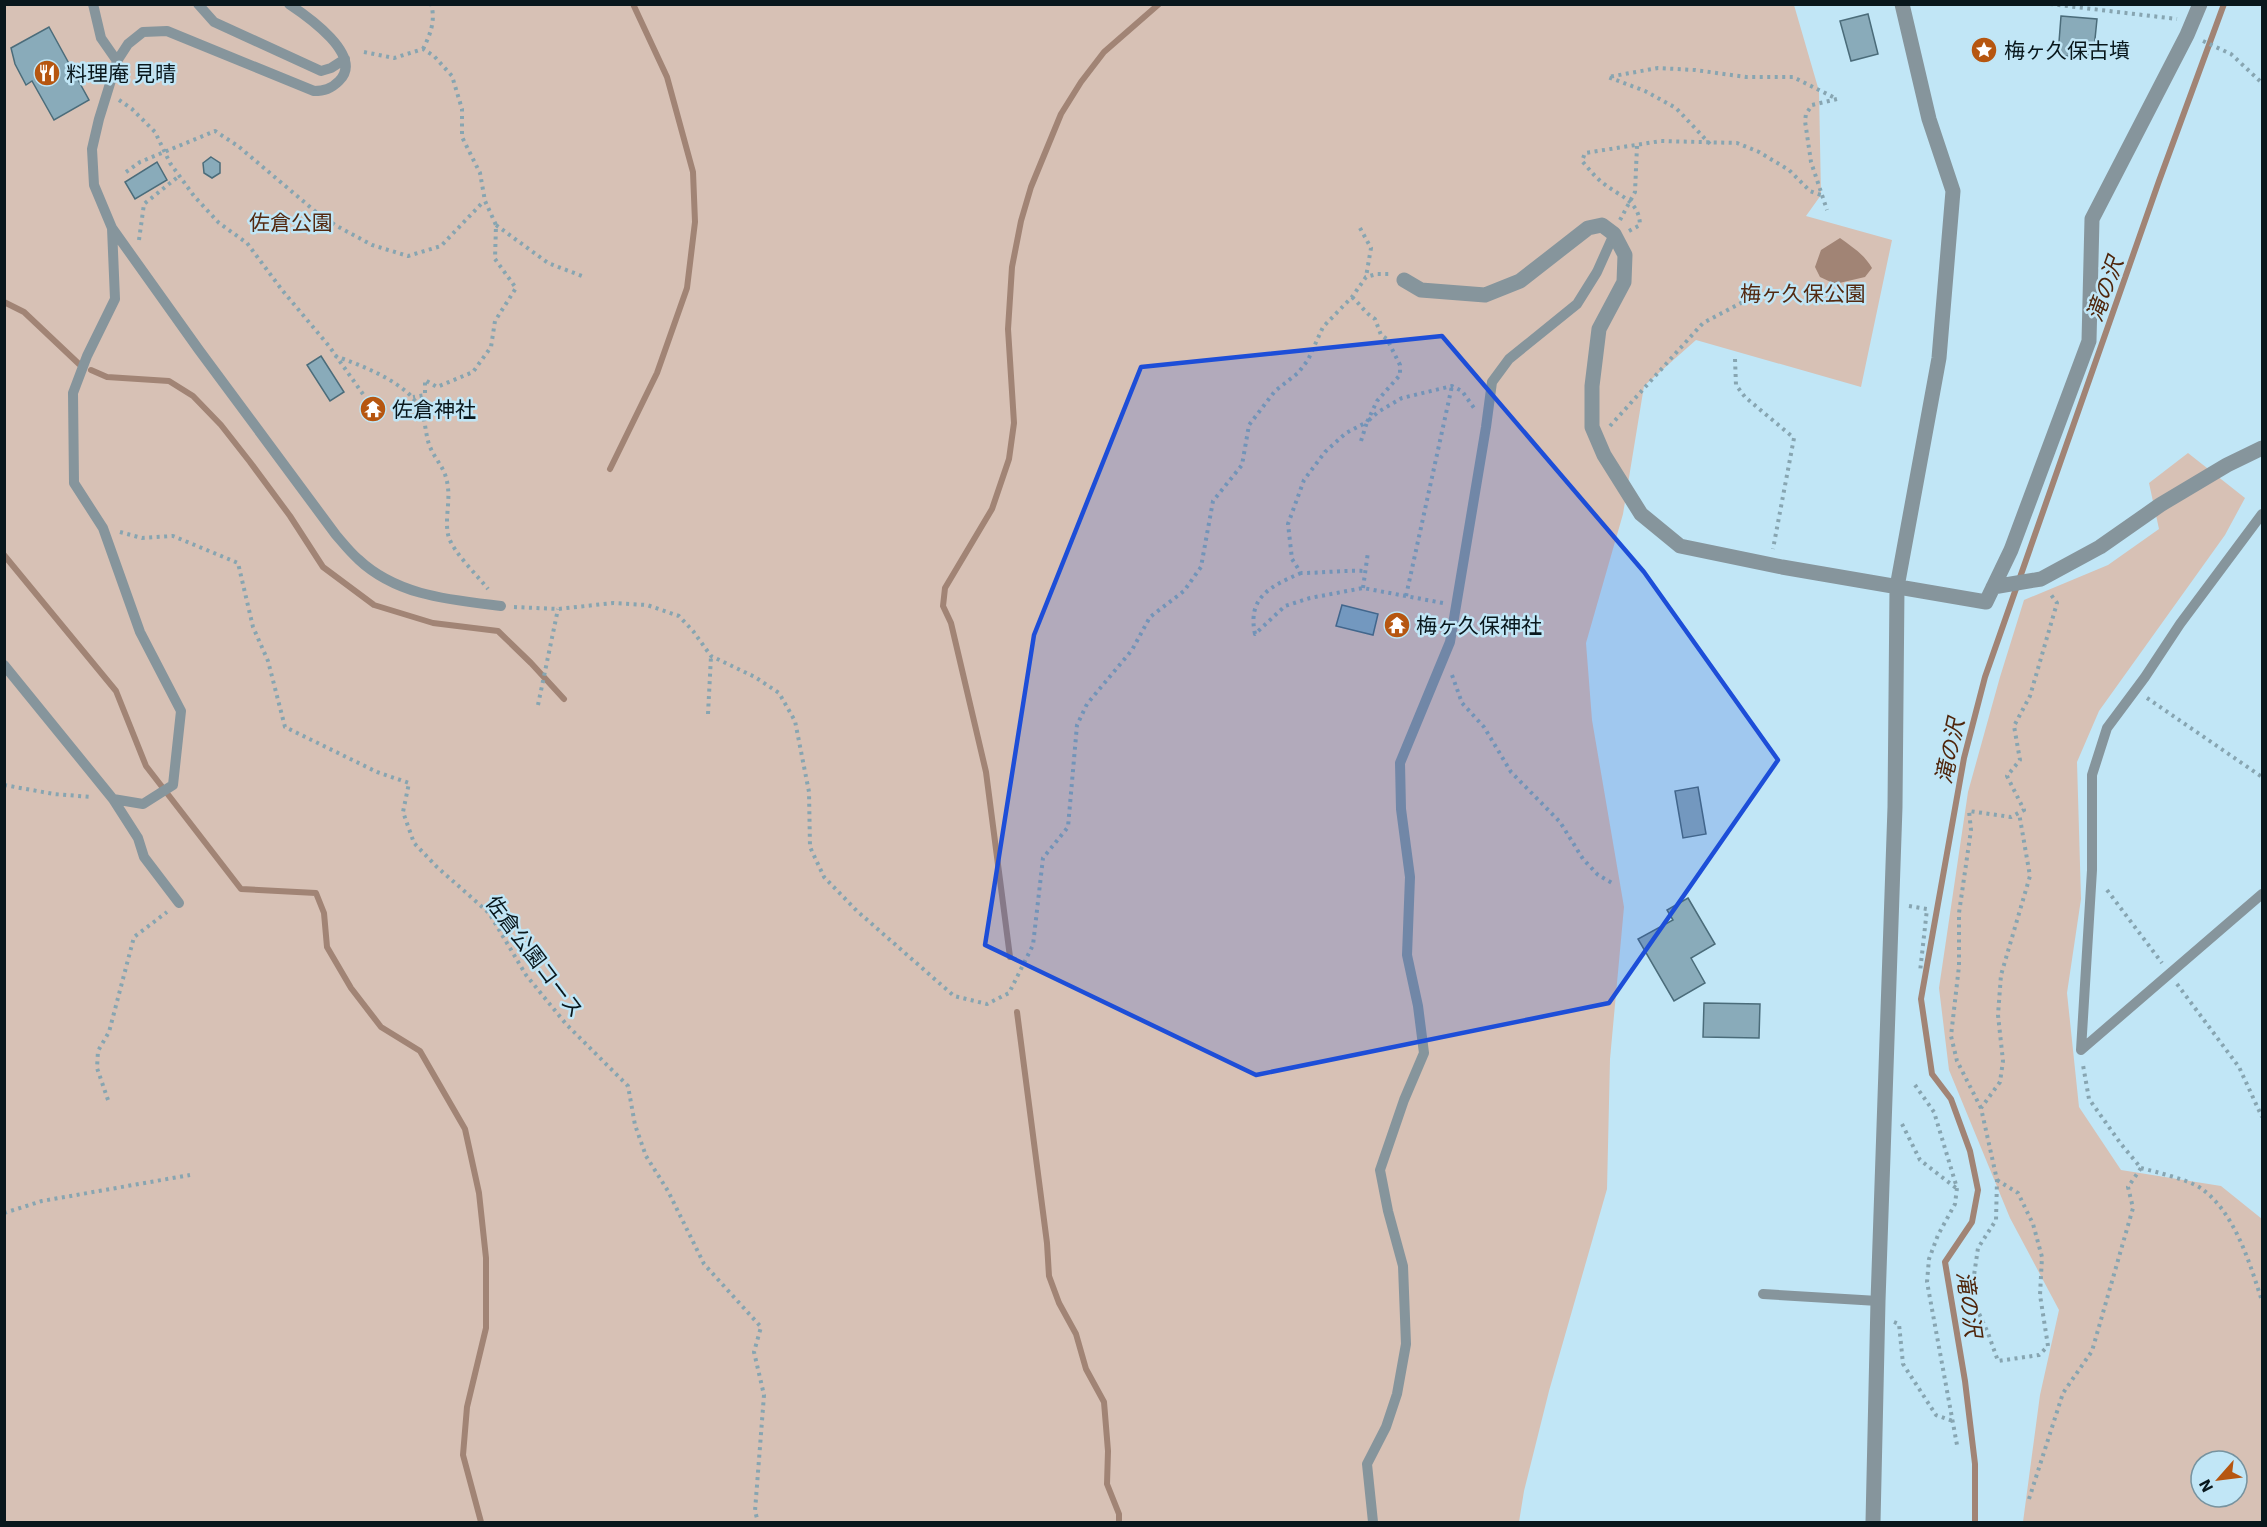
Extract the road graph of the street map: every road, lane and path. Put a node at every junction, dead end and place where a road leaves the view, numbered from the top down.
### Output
1 (93, 4) edge
2 (198, 4) edge
3 (289, 4) edge
4 (431, 4) edge
5 (1902, 4) edge
6 (2050, 4) edge
7 (2200, 4) edge
8 (2193, 21) junction
9 (423, 50) junction
10 (2222, 50) dead end
11 (363, 52) dead end
12 (345, 59) junction
13 (117, 61) junction
14 (2262, 83) edge
15 (108, 93) junction
16 (1710, 144) junction
17 (1638, 146) junction
18 (164, 152) junction
19 (126, 172) dead end
20 (179, 176) junction
21 (1821, 195) junction
22 (485, 201) junction
23 (1630, 201) junction
24 (1827, 210) dead end
25 (496, 225) junction
26 (112, 228) junction
27 (1360, 228) dead end
28 (1614, 234) junction
29 (132, 254) junction
30 (582, 276) dead end
31 (1366, 277) junction
32 (1404, 280) joint
33 (1758, 294) dead end
34 (1352, 297) junction
35 (335, 356) junction
36 (1735, 358) dead end
37 (1452, 386) junction
38 (365, 397) dead end
39 (412, 397) junction
40 (1367, 422) junction
41 (1486, 427) junction
42 (1597, 439) junction
43 (1361, 441) dead end
44 (2262, 448) edge
45 (2262, 514) edge
46 (104, 528) junction
47 (1368, 552) dead end
48 (1770, 564) junction
49 (1365, 571) junction
50 (1301, 573) junction
51 (2036, 580) junction
52 (1998, 586) junction
53 (1898, 587) junction
54 (1363, 588) junction
55 (1406, 596) junction
56 (1456, 605) junction
57 (501, 606) junction
58 (558, 609) junction
59 (711, 656) junction
60 (1443, 658) junction
61 (4, 665) edge
62 (2135, 690) junction
63 (538, 705) dead end
64 (708, 714) dead end
65 (2262, 777) edge
66 (4, 784) edge
67 (113, 799) junction
68 (2019, 813) junction
69 (2092, 870) junction
70 (1612, 883) dead end
71 (2262, 894) edge
72 (179, 903) joint
73 (1890, 903) junction
74 (1920, 972) dead end
75 (2169, 974) junction
76 (2081, 1050) junction
77 (1915, 1085) dead end
78 (108, 1100) dead end
79 (1981, 1108) junction
80 (2262, 1117) edge
81 (1902, 1123) dead end
82 (2141, 1168) junction
83 (190, 1175) dead end
84 (1997, 1180) junction
85 (1957, 1188) junction
86 (4, 1213) edge
87 (1763, 1294) dead end
88 (2262, 1301) edge
89 (1877, 1307) junction
90 (1953, 1421) junction
91 (1957, 1445) dead end
92 (2029, 1499) dead end
93 (758, 1522) edge
94 (1373, 1522) edge
95 (1873, 1522) edge

1 - 13 lane
2 - 12 lane
3 - 12 lane
4 - 9 path
5 - 53 street
6 - 8 path
7 - 8 street
8 - 52 street
9 - 11 path
9 - 22 path
10 - 14 path
12 - 13 lane
13 - 15 lane
15 - 18 path
15 - 26 lane
16 - 17 path
16 - 21 path
16 - 21 path
17 - 23 path
17 - 23 path
18 - 19 path
18 - 20 path
18 - 22 path
20 - 29 path
20 - 35 path
21 - 24 path
22 - 25 path
23 - 28 path
23 - 28 path
25 - 30 path
25 - 39 path
26 - 29 lane
26 - 46 lane
27 - 31 path
28 - 32 street
28 - 41 lane
28 - 42 street
29 - 57 lane
31 - 32 path
31 - 34 path
33 - 42 path
34 - 40 path
34 - 59 path
35 - 38 path
35 - 39 path
36 - 48 path
37 - 40 path
37 - 41 path
37 - 55 path
39 - 57 path
40 - 43 path
40 - 50 path
41 - 56 lane
42 - 48 street
44 - 51 street
45 - 62 lane
46 - 67 lane
46 - 93 path, 佐倉公園コース
47 - 49 path
48 - 53 street
49 - 50 path
49 - 54 path
50 - 54 path
51 - 52 street
51 - 68 path
52 - 53 street
53 - 73 street
54 - 55 path
55 - 56 path
56 - 60 lane
57 - 58 path
58 - 59 path
58 - 63 path
59 - 64 path
60 - 70 path
60 - 94 lane
61 - 67 lane
62 - 65 path
62 - 69 lane
66 - 67 path
67 - 72 lane
68 - 79 path
68 - 79 path
69 - 75 path
69 - 76 lane
71 - 75 lane
72 - 78 path
73 - 74 path
73 - 89 street
75 - 76 lane
75 - 80 path
76 - 82 path
77 - 85 path
79 - 84 path
81 - 85 path
82 - 88 path
82 - 92 path
83 - 86 path
84 - 84 path
85 - 90 path
87 - 89 lane
89 - 90 path
89 - 95 street
90 - 91 path

